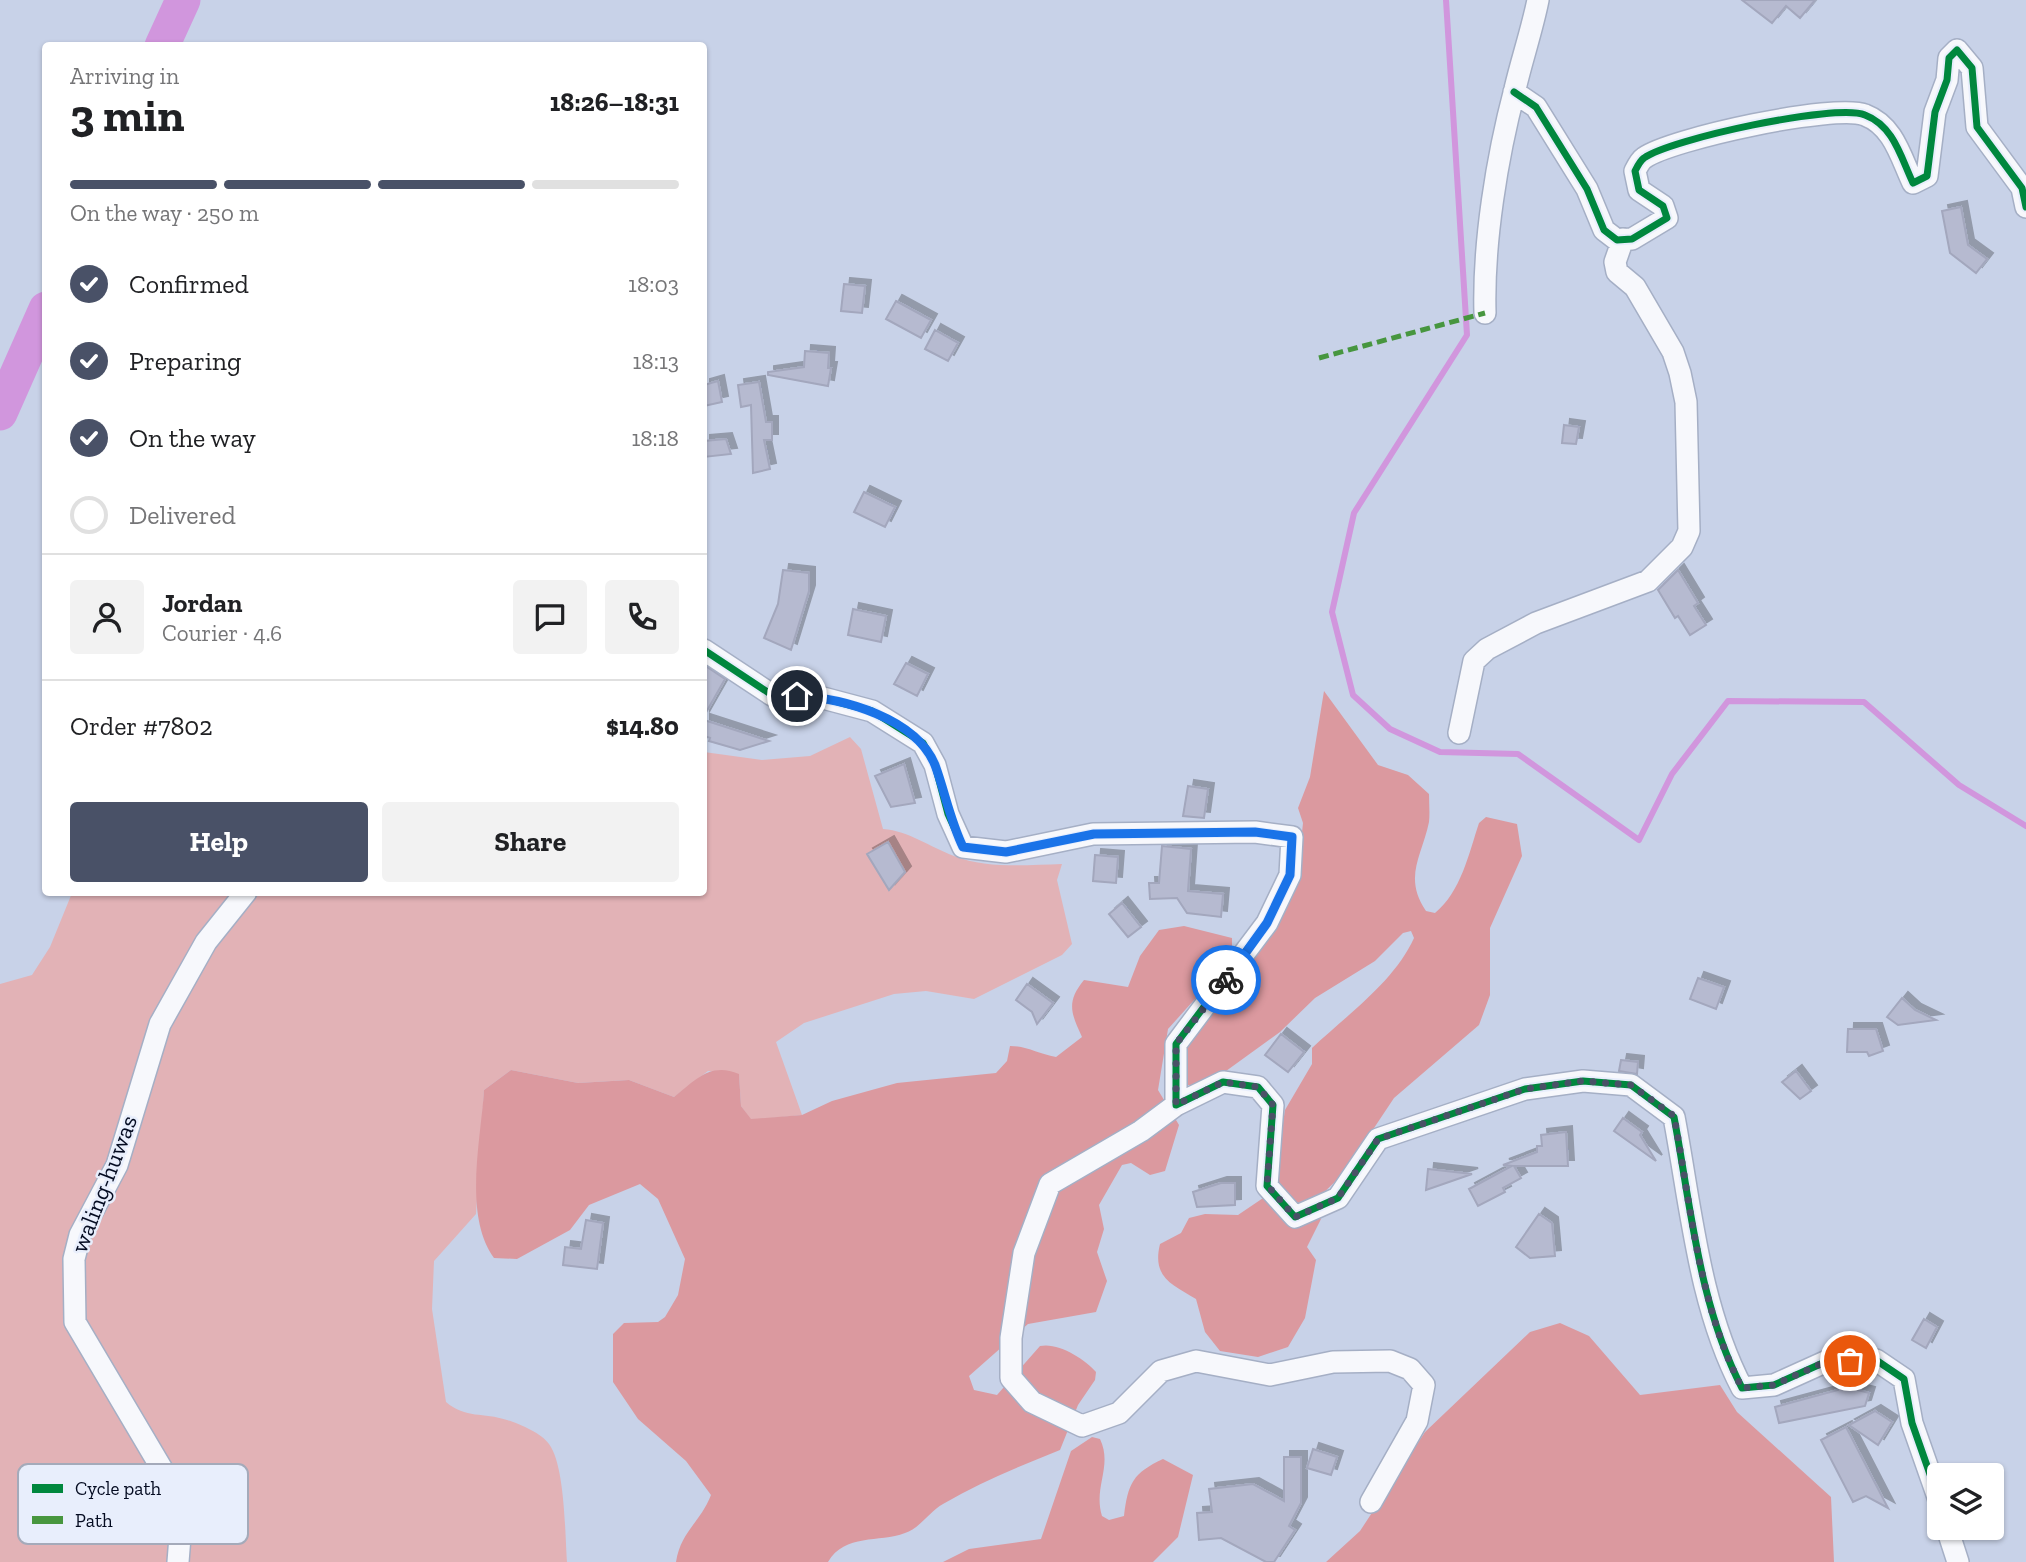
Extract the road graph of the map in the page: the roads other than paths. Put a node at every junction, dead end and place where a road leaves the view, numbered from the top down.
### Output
1 (1538, 0) edge
2 (1514, 92) junction
3 (2026, 207) edge
4 (1623, 239) junction
5 (1485, 313) dead end
6 (707, 652) edge
7 (1459, 733) dead end
8 (243, 896) edge
9 (1176, 1105) junction
10 (159, 1464) edge
11 (1927, 1466) edge
12 (1371, 1502) dead end
13 (1951, 1540) edge
14 (179, 1544) edge
15 (178, 1562) edge
16 (1958, 1562) edge

1 - 2 street
2 - 4 street
2 - 5 street
3 - 4 street
4 - 7 street
6 - 9 street
8 - 10 street, waling-huwas
9 - 11 street
9 - 12 street
13 - 16 street
14 - 15 street, waling-huwas

